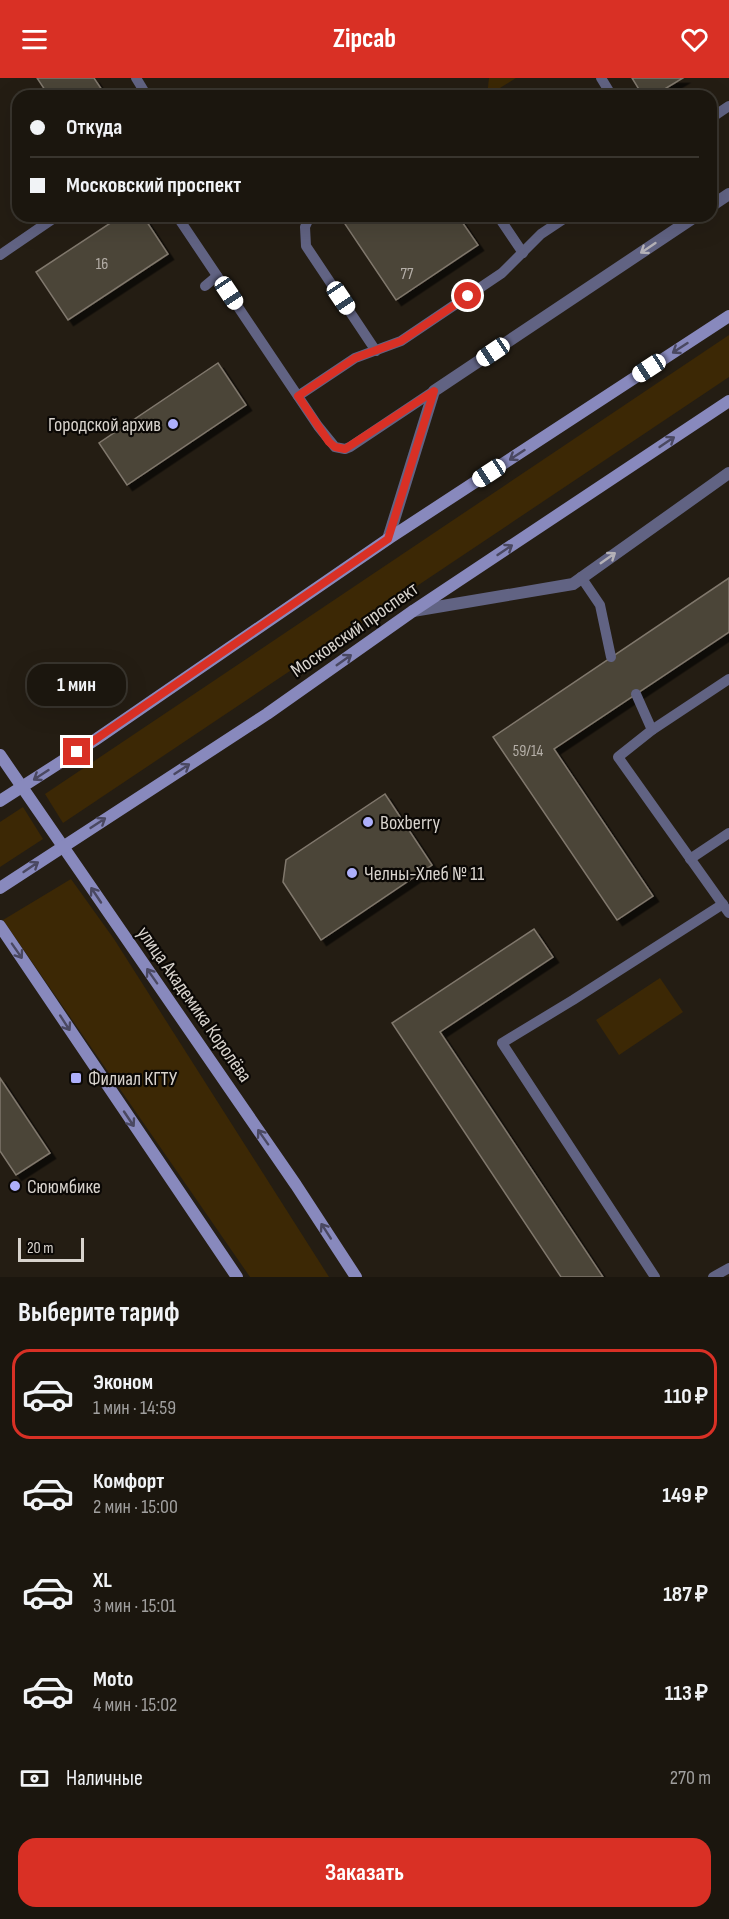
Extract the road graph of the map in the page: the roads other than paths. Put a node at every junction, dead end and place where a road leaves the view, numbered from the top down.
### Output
1 (48, 222) edge
2 (181, 222) edge
3 (307, 222) edge
4 (502, 222) edge
5 (559, 222) edge
6 (684, 222) edge
7 (523, 253) junction
8 (0, 255) edge
9 (217, 276) junction
10 (205, 286) dead end
11 (729, 316) edge
12 (376, 351) junction
13 (434, 391) junction
14 (298, 396) junction
15 (729, 401) edge
16 (729, 473) edge
17 (388, 539) junction
18 (581, 577) junction
19 (414, 611) junction
20 (611, 657) dead end
21 (729, 679) edge
22 (636, 694) dead end
23 (652, 730) junction
24 (0, 755) edge
25 (22, 787) junction
26 (0, 801) edge
27 (729, 833) edge
28 (63, 846) junction
29 (690, 859) junction
30 (0, 888) edge
31 (726, 908) edge
32 (0, 926) edge
33 (729, 1268) edge
34 (237, 1277) edge
35 (356, 1277) edge
36 (655, 1277) edge
37 (713, 1277) edge

1 - 8 lane
2 - 9 lane
3 - 12 lane
4 - 7 lane
5 - 7 lane
6 -> 13 street
7 - 12 lane
9 - 10 lane
9 - 14 lane
11 -> 17 main road
12 - 14 lane
13 - 14 lane
13 - 17 street
19 -> 15 main road, Московский проспект
18 -> 16 street
17 -> 25 main road
18 - 19 street
18 - 20 lane
28 -> 19 main road, Московский проспект
21 - 23 lane
22 - 23 lane
23 - 29 lane
24 - 25 main road, улица Академика Королёва
25 - 26 main road
25 - 28 main road, улица Академика Королёва
27 - 29 lane
30 -> 28 main road, Московский проспект
35 -> 28 main road, улица Академика Королёва
29 - 31 lane
31 - 36 lane
32 -> 34 main road
33 - 37 lane

